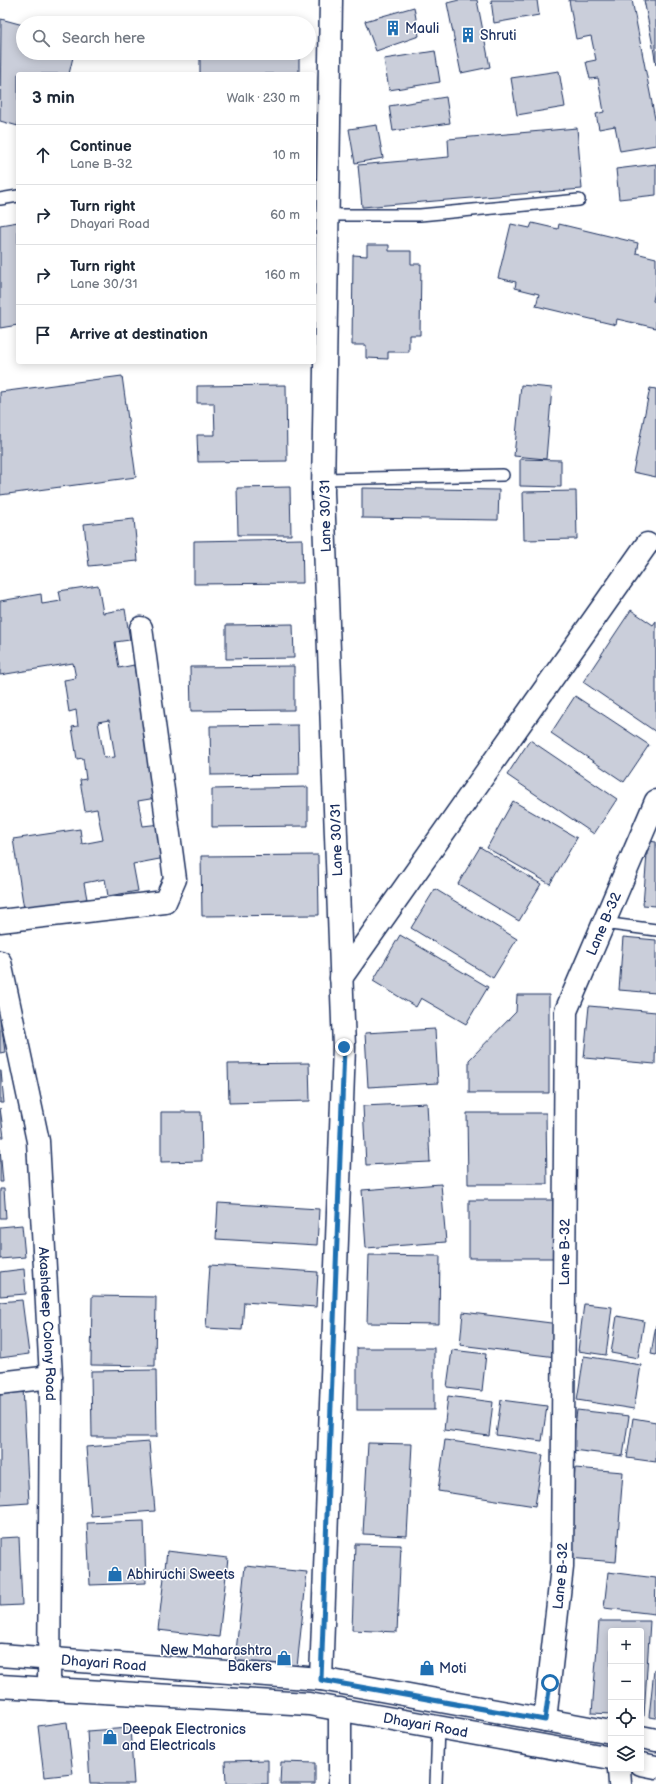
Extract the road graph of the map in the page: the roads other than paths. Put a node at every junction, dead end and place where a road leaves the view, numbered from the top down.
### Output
1 (331, 0) edge
2 (16, 196) edge
3 (0, 199) edge
4 (578, 200) dead end
5 (328, 215) junction
6 (503, 475) dead end
7 (324, 478) junction
8 (647, 544) dead end
9 (141, 628) dead end
10 (656, 801) edge
11 (0, 921) edge
12 (604, 923) junction
13 (656, 930) edge
14 (0, 962) edge
15 (341, 978) junction
16 (51, 1377) junction
17 (0, 1383) edge
18 (0, 1655) edge
19 (49, 1659) junction
20 (321, 1680) junction
21 (0, 1686) edge
22 (49, 1689) junction
23 (340, 1709) junction
24 (545, 1720) junction
25 (438, 1727) junction
26 (608, 1731) edge
27 (644, 1738) edge
28 (656, 1740) edge
29 (608, 1757) edge
30 (644, 1765) edge
31 (656, 1767) edge
32 (619, 1772) edge
33 (340, 1784) edge
34 (436, 1784) edge
35 (620, 1784) edge

1 - 5 street, Lane 30/31
2 - 3 lane
4 - 5 lane
5 - 7 street, Lane 30/31
6 - 7 lane
7 - 15 street, Lane 30/31
8 - 15 street
9 - 11 street
10 - 12 street, Lane B-32
12 - 13 lane
12 - 24 street, Lane B-32
14 - 16 street, Akashdeep Colony Road
15 - 20 street, Lane 30/31
16 - 17 street
16 - 19 street, Akashdeep Colony Road
18 - 19 street, Dhayari Road
19 - 20 street, Dhayari Road
19 - 22 street, Akashdeep Colony Road
20 - 24 street, Dhayari Road
21 - 22 street, Dhayari Road
22 - 23 street, Dhayari Road
23 - 25 street, Dhayari Road
23 - 33 street
24 - 26 street, Dhayari Road
25 - 29 street, Dhayari Road
25 - 34 lane
27 - 28 street
30 - 31 street
32 - 35 street

